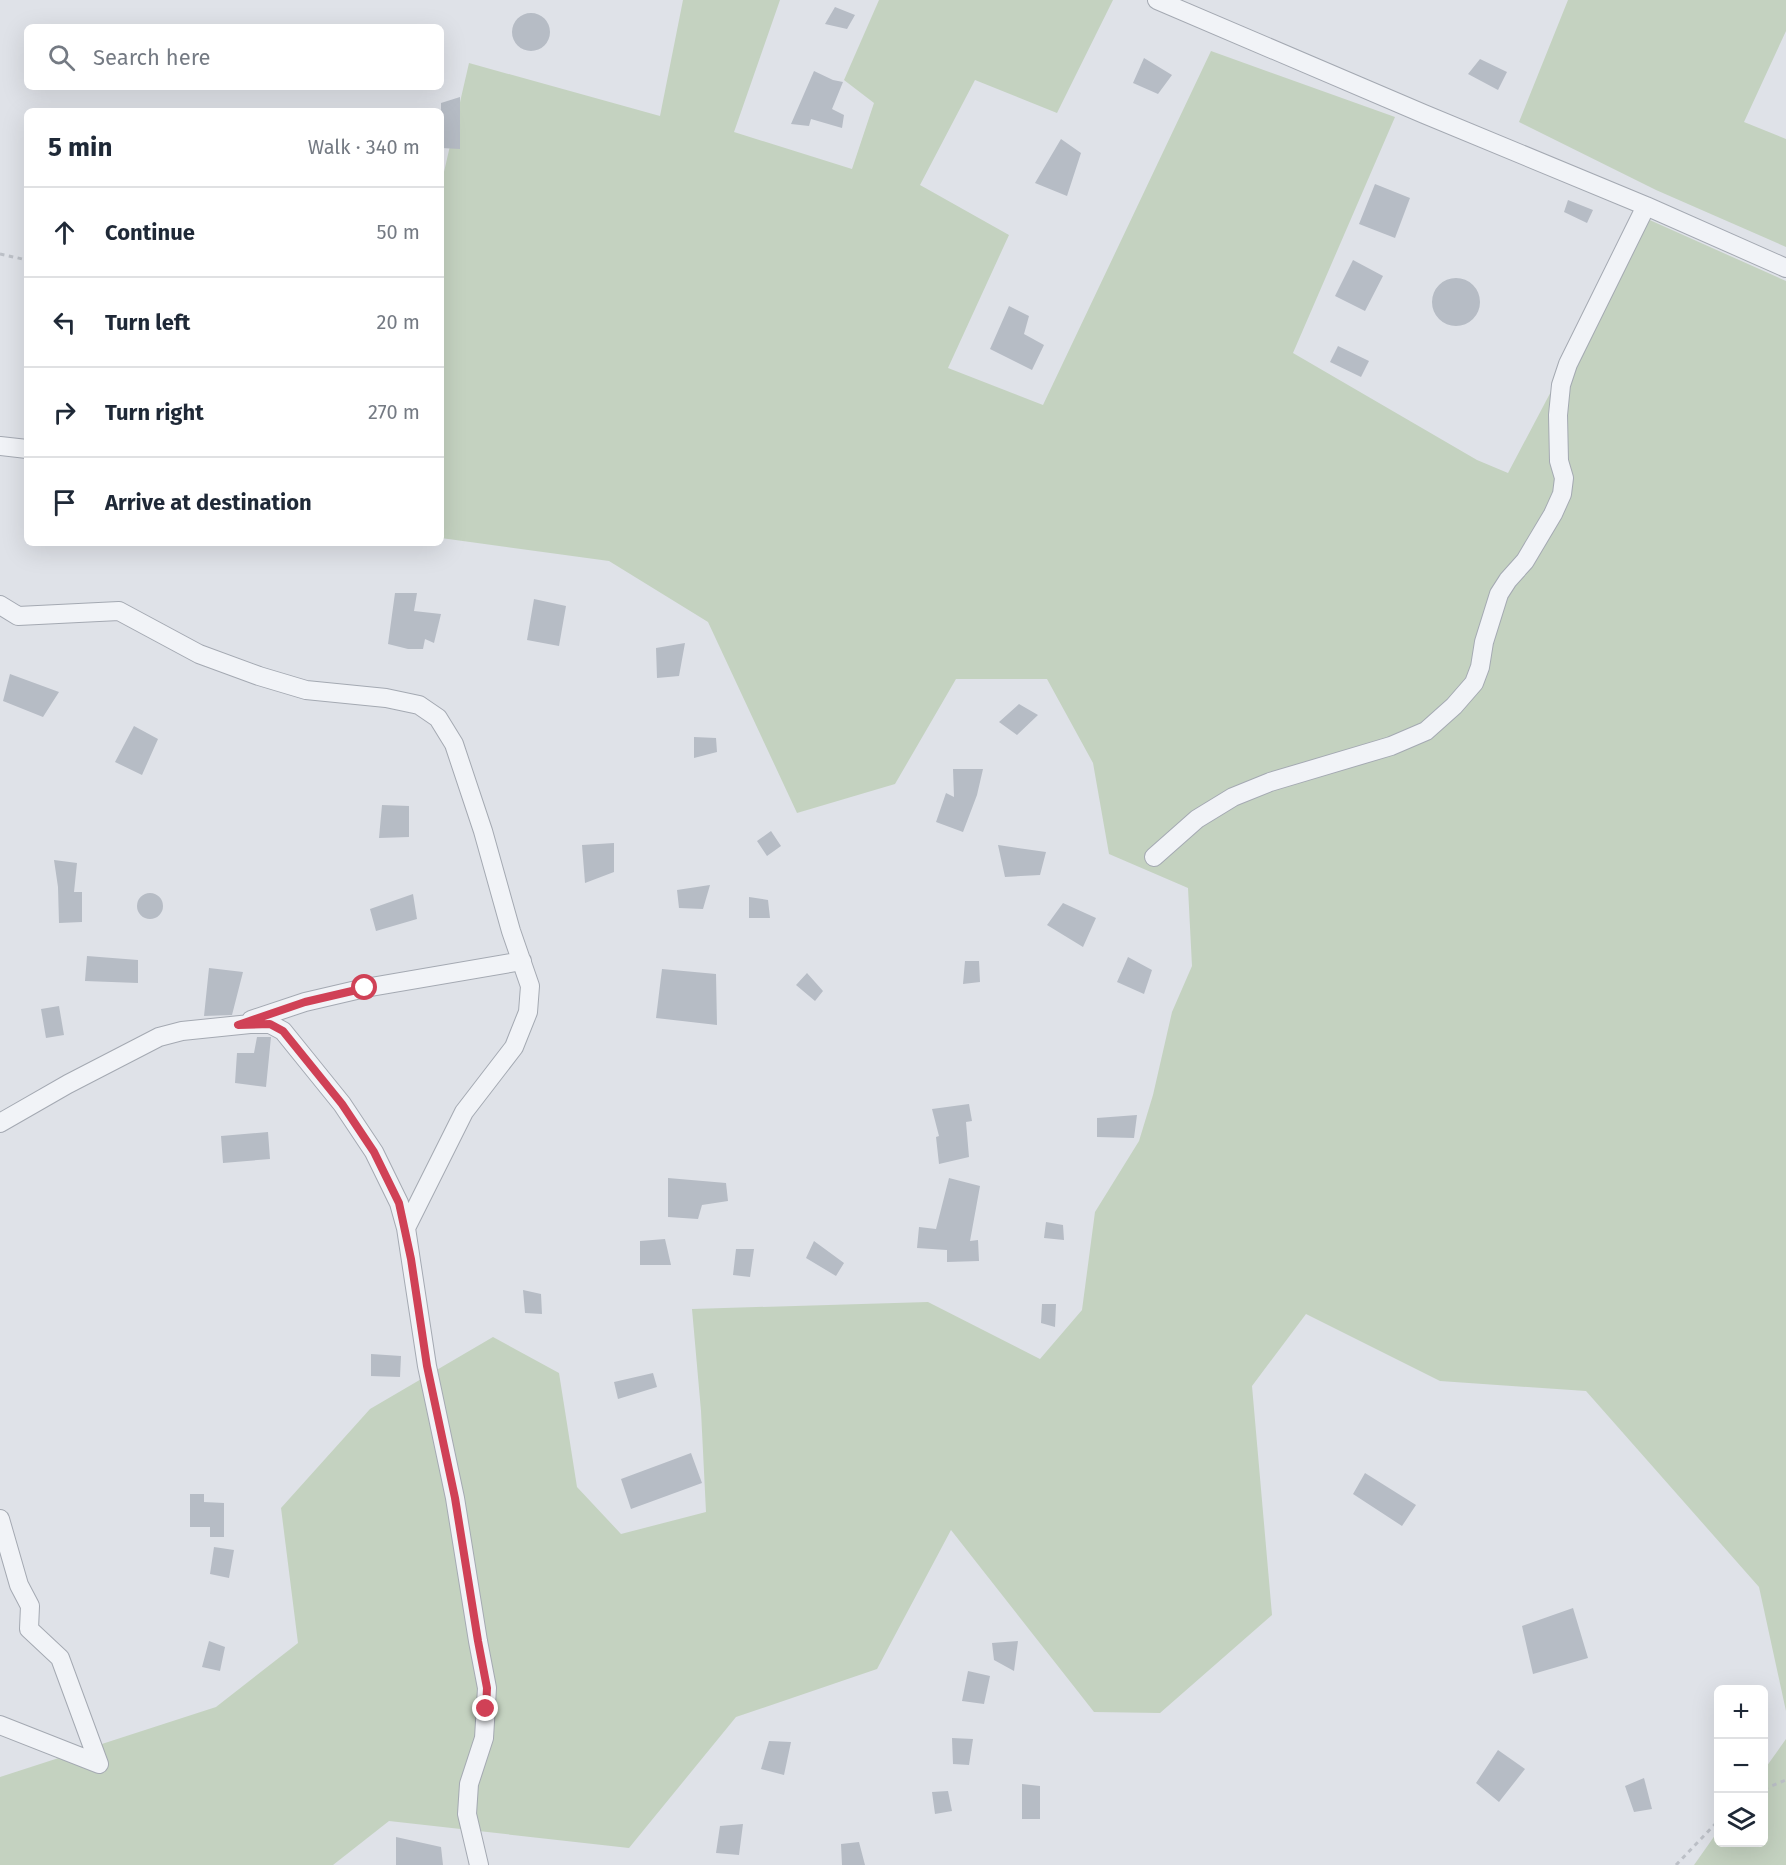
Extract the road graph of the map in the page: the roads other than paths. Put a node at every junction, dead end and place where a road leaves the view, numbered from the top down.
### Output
1 (1157, 0) edge
2 (1646, 206) junction
3 (1786, 268) edge
4 (0, 446) edge
5 (24, 449) edge
6 (0, 605) edge
7 (1154, 857) dead end
8 (522, 962) junction
9 (238, 1025) junction
10 (0, 1123) edge
11 (406, 1228) junction
12 (0, 1519) edge
13 (0, 1725) edge
14 (479, 1865) edge

1 - 2 street
2 - 3 street
2 - 7 street
4 - 5 street
6 - 8 street
8 - 9 street
8 - 11 street
9 - 10 street
9 - 11 street
11 - 14 street
12 - 13 street

